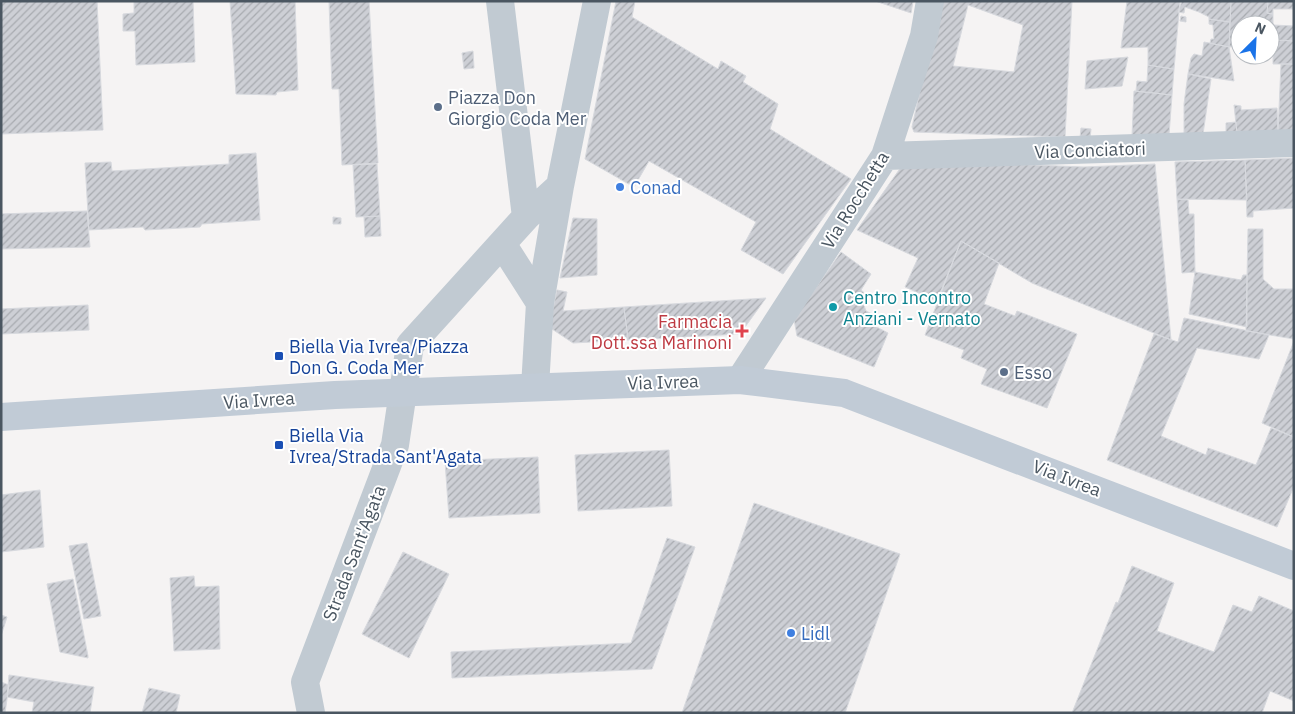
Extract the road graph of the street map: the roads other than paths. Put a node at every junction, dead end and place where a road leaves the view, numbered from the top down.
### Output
1 (500, 1) edge
2 (597, 1) edge
3 (930, 1) edge
4 (1294, 143) edge
5 (886, 156) junction
6 (560, 186) junction
7 (526, 217) junction
8 (503, 245) junction
9 (540, 303) junction
10 (740, 380) junction
11 (535, 387) junction
12 (402, 392) junction
13 (1, 417) edge
14 (1292, 560) edge
15 (310, 712) edge

1 - 7 street
2 - 6 street
3 - 5 street, Via Rocchetta
4 - 5 street, Via Conciatori
5 - 10 street, Via Rocchetta
6 - 7 street, Strada Sant'Agata
6 - 9 street
7 - 8 street, Strada Sant'Agata
8 - 9 street
8 - 12 street, Strada Sant'Agata
9 - 11 street
10 - 11 main road, Via Ivrea
10 - 14 main road, Via Ivrea
11 - 12 main road, Via Ivrea
12 - 13 main road, Via Ivrea
12 - 15 street, Strada Sant'Agata

